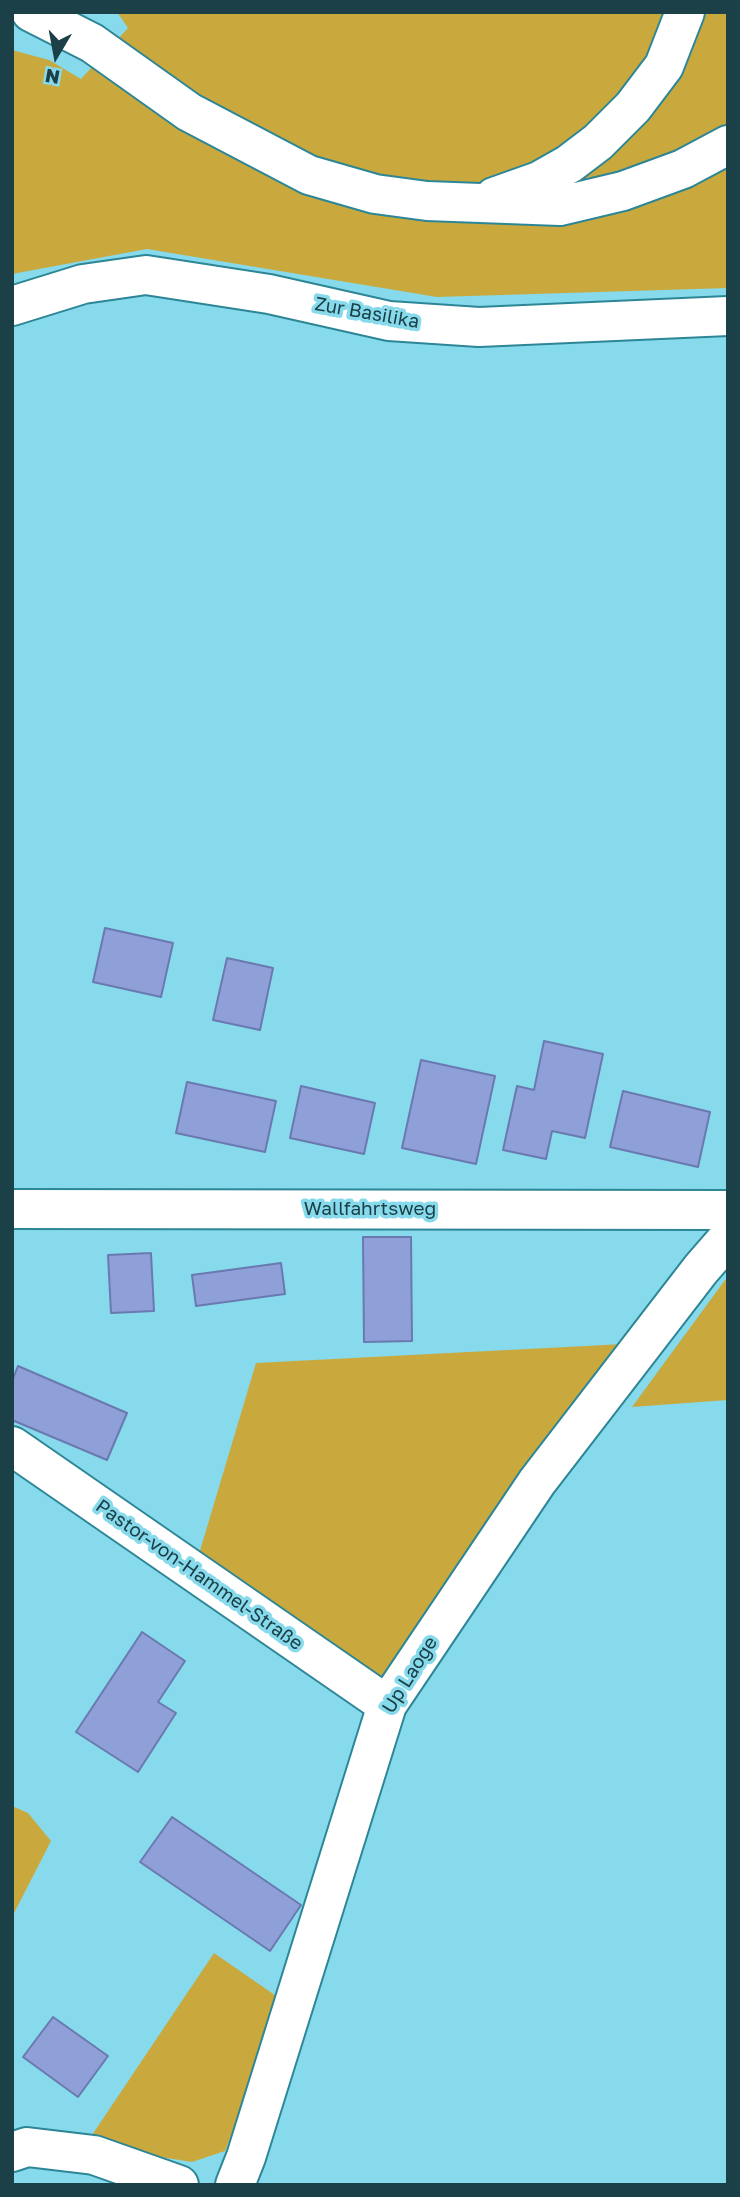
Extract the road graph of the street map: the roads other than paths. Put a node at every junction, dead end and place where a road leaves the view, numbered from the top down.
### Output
1 (685, 12) edge
2 (36, 14) edge
3 (728, 145) edge
4 (475, 204) junction
5 (12, 306) edge
6 (728, 316) edge
7 (12, 1209) edge
8 (728, 1210) edge
9 (728, 1238) edge
10 (12, 1446) edge
11 (387, 1705) junction
12 (12, 2152) edge
13 (179, 2185) edge
14 (235, 2185) edge

1 - 4 main road
2 - 4 main road
3 - 4 main road
5 - 6 main road, Zur Basilika
7 - 8 main road, Wallfahrtsweg
9 - 11 main road, Up Laoge
10 - 11 main road, Pastor-von-Hammel-Straße
11 - 14 main road, Up Laoge
12 - 13 main road

